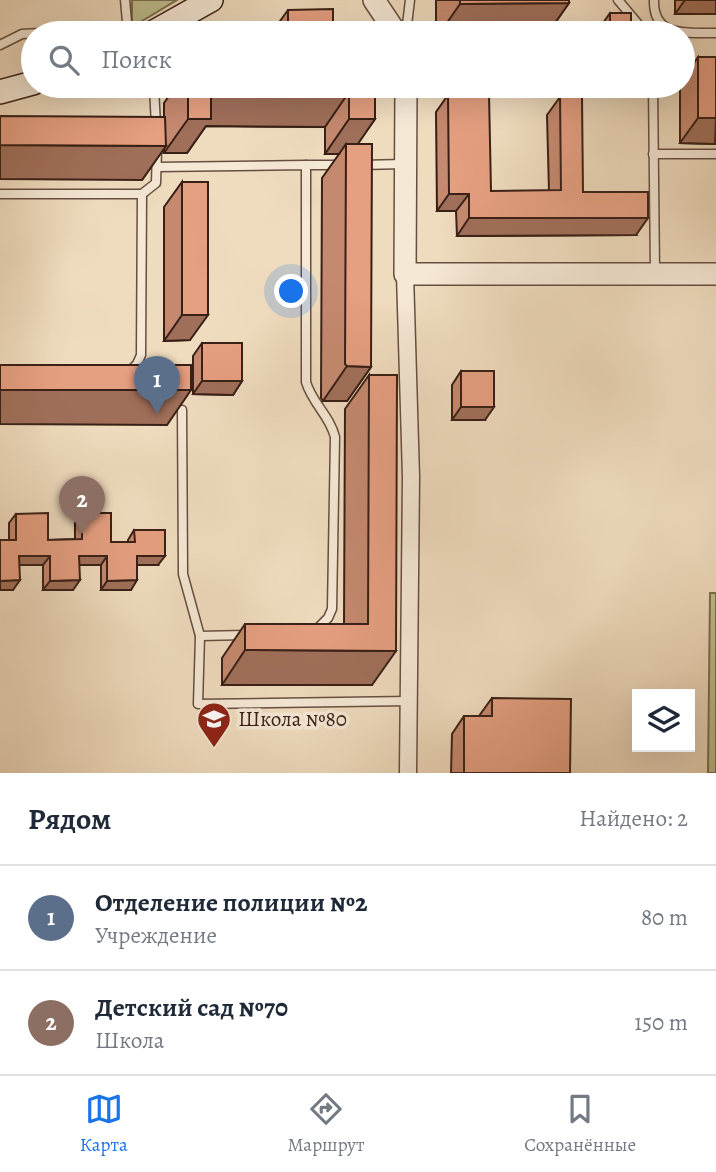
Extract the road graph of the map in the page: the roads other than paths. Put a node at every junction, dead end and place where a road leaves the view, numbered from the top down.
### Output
1 (125, 0) edge
2 (211, 0) edge
3 (374, 0) edge
4 (410, 0) edge
5 (618, 0) edge
6 (654, 0) edge
7 (127, 21) edge
8 (173, 21) edge
9 (388, 21) edge
10 (407, 21) edge
11 (636, 21) edge
12 (660, 21) edge
13 (695, 33) edge
14 (716, 33) edge
15 (21, 34) edge
16 (0, 45) edge
17 (21, 86) edge
18 (0, 92) edge
19 (154, 98) edge
20 (406, 98) edge
21 (653, 98) edge
22 (653, 154) junction
23 (716, 154) edge
24 (404, 164) junction
25 (306, 165) junction
26 (157, 167) junction
27 (0, 194) edge
28 (142, 194) junction
29 (655, 273) junction
30 (405, 274) junction
31 (716, 274) edge
32 (120, 375) edge
33 (182, 410) edge
34 (200, 635) junction
35 (251, 635) edge
36 (302, 635) edge
37 (409, 701) junction
38 (408, 773) edge

1 - 7 lane
2 - 8 main road
3 - 9 street
4 - 10 lane
5 - 11 lane
6 - 12 lane
13 - 14 lane
15 - 16 lane
17 - 18 main road
19 - 26 lane
20 - 24 street
21 - 22 lane
22 - 23 lane
22 - 29 lane
24 - 25 lane
24 - 30 street
25 - 26 lane
25 - 36 lane
26 - 28 lane
27 - 28 lane
28 - 32 lane
29 - 30 street
29 - 31 street
30 - 37 street
33 - 34 lane
34 - 35 lane
34 - 37 lane
37 - 38 street

